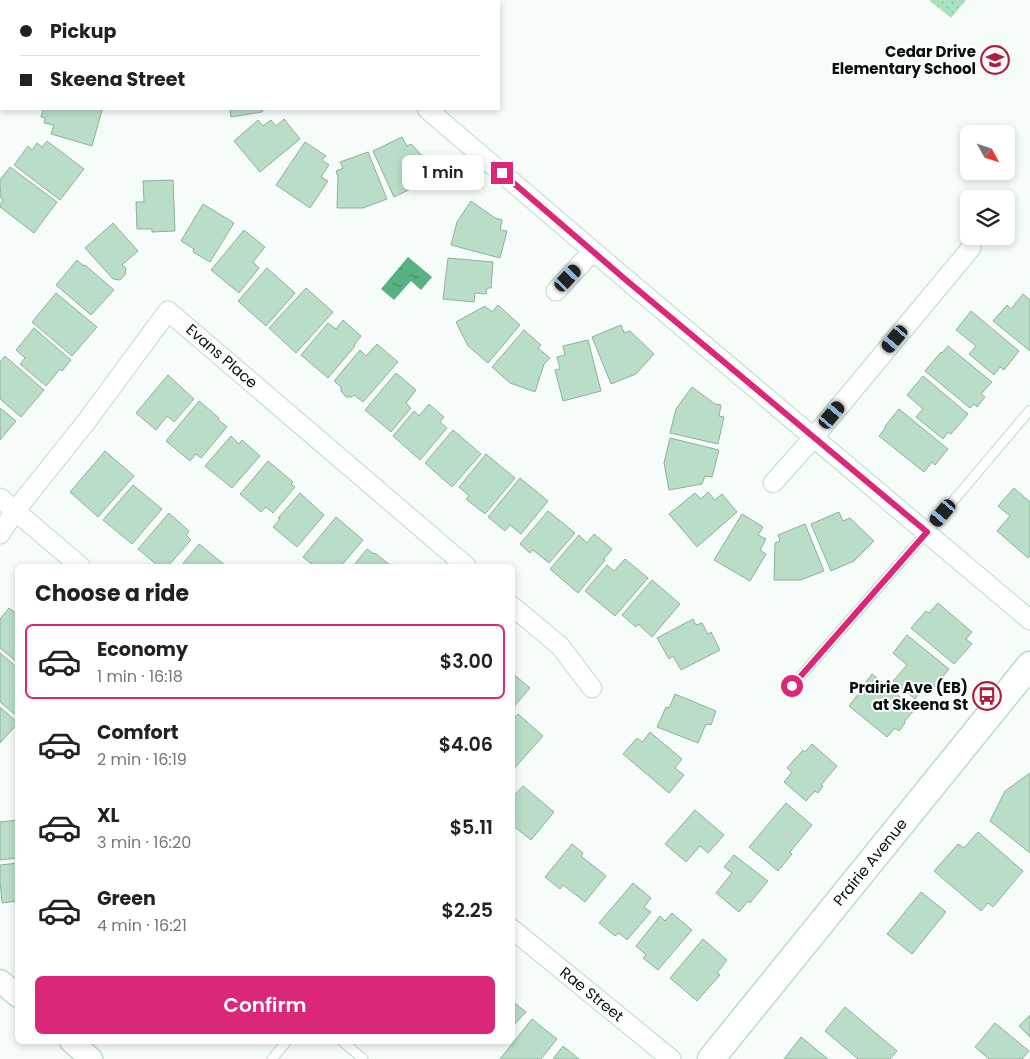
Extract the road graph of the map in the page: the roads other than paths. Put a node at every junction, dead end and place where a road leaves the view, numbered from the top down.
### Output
1 (428, 110) edge
2 (971, 248) dead end
3 (593, 251) junction
4 (556, 291) dead end
5 (1030, 410) edge
6 (814, 437) junction
7 (773, 483) dead end
8 (0, 498) edge
9 (15, 511) junction
10 (927, 532) junction
11 (0, 534) edge
12 (78, 564) edge
13 (464, 564) edge
14 (515, 608) edge
15 (1030, 620) edge
16 (1030, 665) edge
17 (792, 686) dead end
18 (592, 688) dead end
19 (515, 931) edge
20 (0, 981) edge
21 (15, 994) edge
22 (74, 1044) edge
23 (284, 1044) edge
24 (346, 1044) edge
25 (92, 1059) edge
26 (272, 1059) edge
27 (363, 1059) edge
28 (671, 1059) edge
29 (710, 1059) edge

1 - 3 street
2 - 6 street
3 - 4 street
3 - 6 street
5 - 10 lane
6 - 7 street
6 - 10 street
8 - 9 street
9 - 11 street
9 - 12 street
9 - 13 street, Evans Place
10 - 15 street
10 - 17 lane
14 - 18 street
16 - 29 main road, Prairie Avenue
19 - 28 street, Rae Street
20 - 21 street
22 - 25 street
23 - 26 lane
24 - 27 lane

